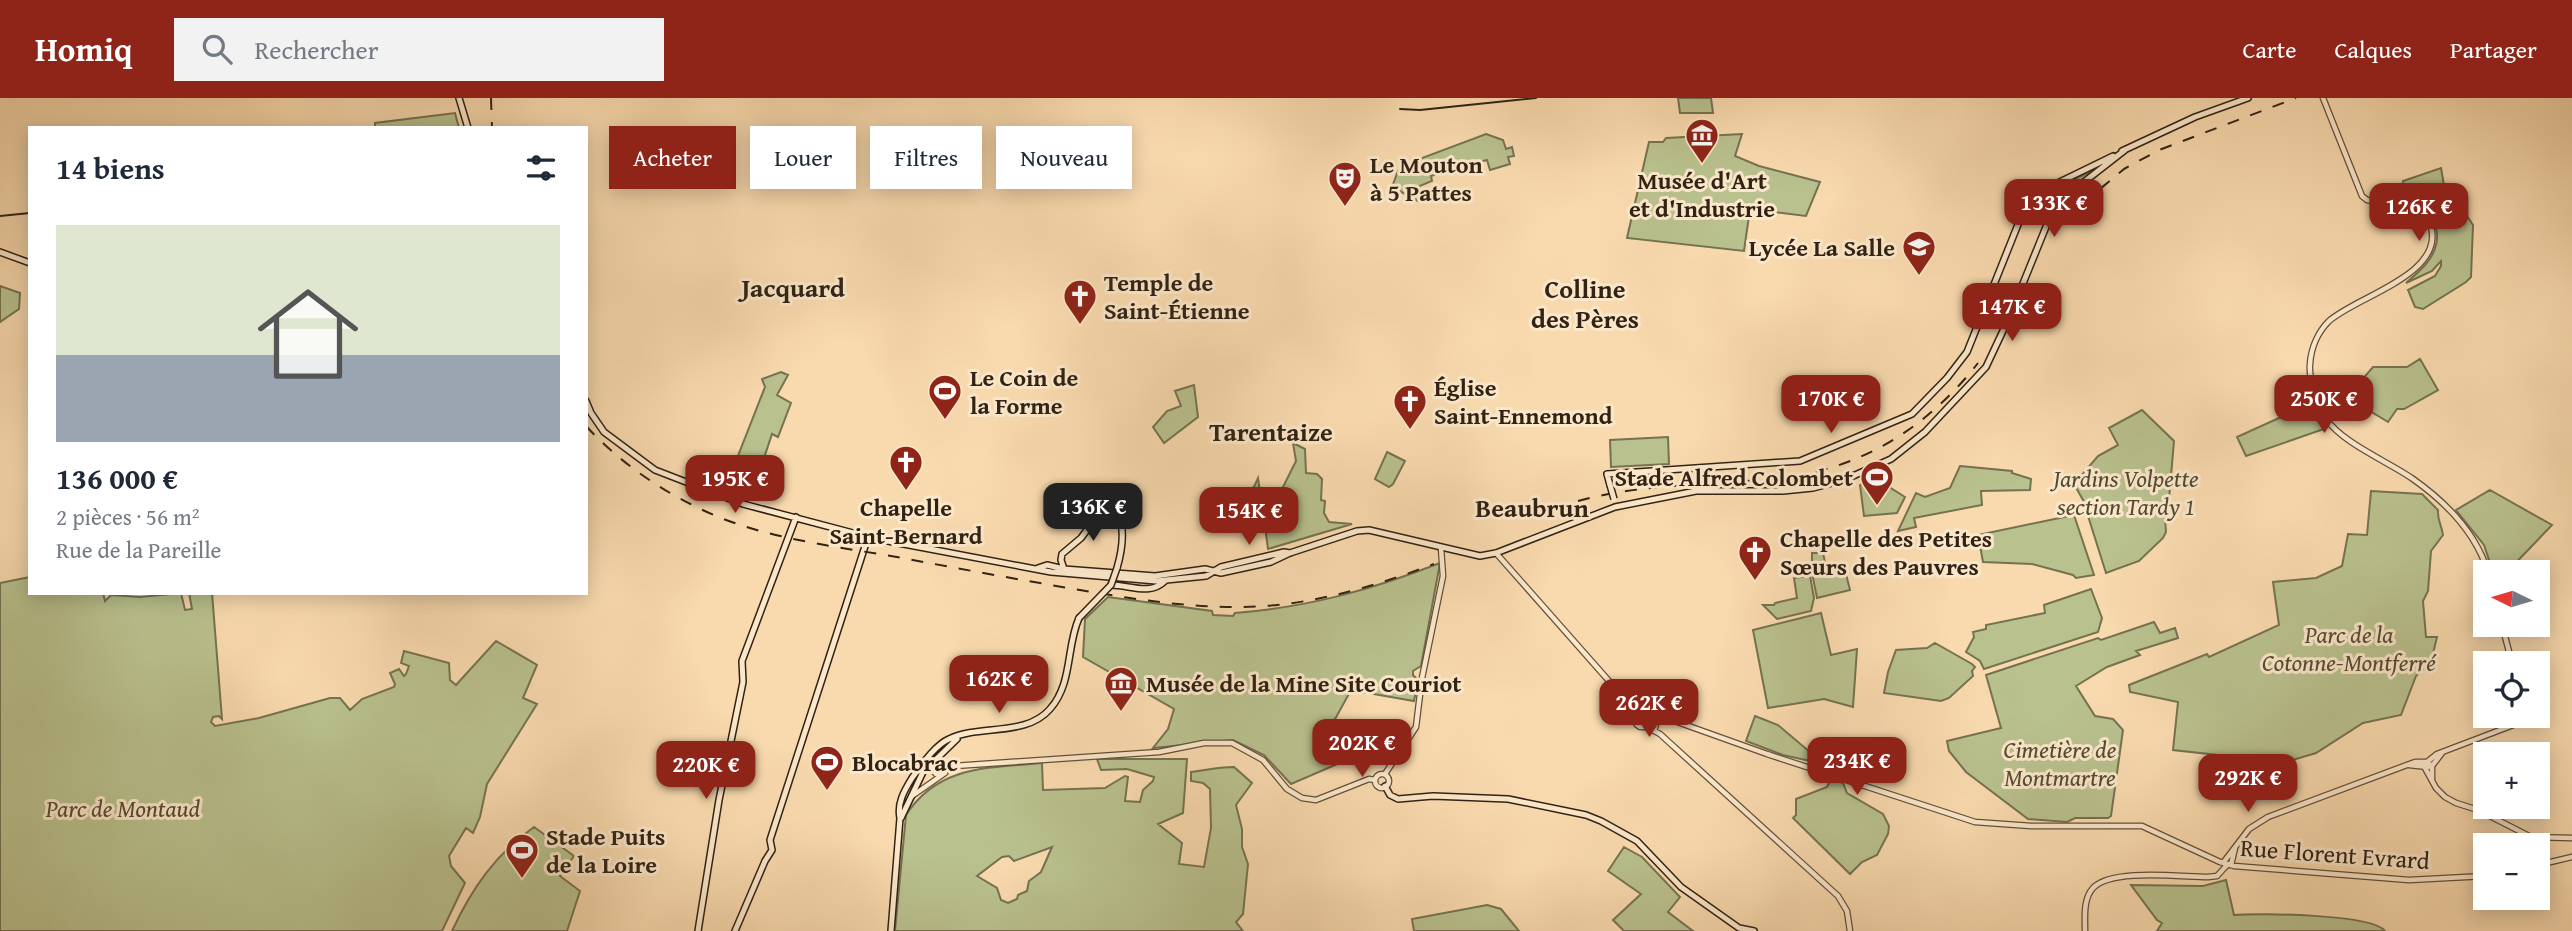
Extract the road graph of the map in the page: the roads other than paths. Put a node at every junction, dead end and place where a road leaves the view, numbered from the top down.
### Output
1 (459, 98) edge
2 (2248, 98) edge
3 (2324, 99) edge
4 (467, 126) edge
5 (2125, 150) junction
6 (2096, 163) junction
7 (2107, 164) junction
8 (0, 252) edge
9 (28, 262) edge
10 (588, 412) edge
11 (1915, 440) junction
12 (1924, 446) dead end
13 (1615, 507) junction
14 (796, 517) junction
15 (867, 537) junction
16 (1441, 548) junction
17 (1496, 553) junction
18 (2484, 560) edge
19 (1038, 568) junction
20 (1064, 569) junction
21 (1214, 572) junction
22 (1166, 581) junction
23 (1114, 585) junction
24 (1637, 716) junction
25 (1663, 717) junction
26 (1657, 719) junction
27 (1647, 721) junction
28 (1655, 728) junction
29 (2501, 728) edge
30 (1660, 734) junction
31 (959, 737) junction
32 (929, 765) junction
33 (2428, 765) junction
34 (954, 766) junction
35 (923, 772) junction
36 (915, 774) junction
37 (936, 774) junction
38 (1385, 775) junction
39 (1375, 780) junction
40 (1385, 786) junction
41 (910, 797) junction
42 (900, 818) junction
43 (2572, 838) edge
44 (2572, 857) edge
45 (2550, 862) edge
46 (2227, 864) junction
47 (2473, 877) edge
48 (698, 931) edge
49 (735, 931) edge
50 (891, 931) edge
51 (1754, 931) edge
52 (1850, 931) edge
53 (2085, 931) edge

1 - 4 main road
2 - 5 main road
3 - 18 street
5 - 6 main road
5 - 7 main road
6 - 7 main road
6 - 13 main road, bridge
7 - 11 main road
8 - 9 main road
10 - 14 main road
11 - 12 main road
11 - 13 main road
13 - 17 main road
14 - 15 main road
14 - 48 main road
15 - 19 main road
15 - 49 main road
16 - 17 main road
16 - 21 main road
16 - 38 street
17 - 24 street
19 - 20 main road
19 - 22 main road
20 - 21 main road
20 - 23 main road, bridge
21 - 22 main road
22 - 23 main road
23 - 31 main road, bridge
24 - 27 street
24 - 27 street
25 - 26 street
25 - 27 street, Rue Florent Evrard
25 - 46 street, Rue Florent Evrard
26 - 27 street
26 - 28 street
27 - 28 street
27 - 30 street
28 - 30 street
29 - 33 street
30 - 52 street
31 - 32 main road
31 - 36 main road
32 - 35 main road
32 - 37 street
33 - 43 street
33 - 46 street
34 - 37 street
34 - 39 street
34 - 41 street
35 - 36 street
35 - 37 street
35 - 41 main road
36 - 42 main road
38 - 39 street
38 - 40 street
39 - 40 street
40 - 51 main road
41 - 42 main road
42 - 50 main road
44 - 45 street
46 - 47 street, Rue Florent Evrard
46 - 53 street

